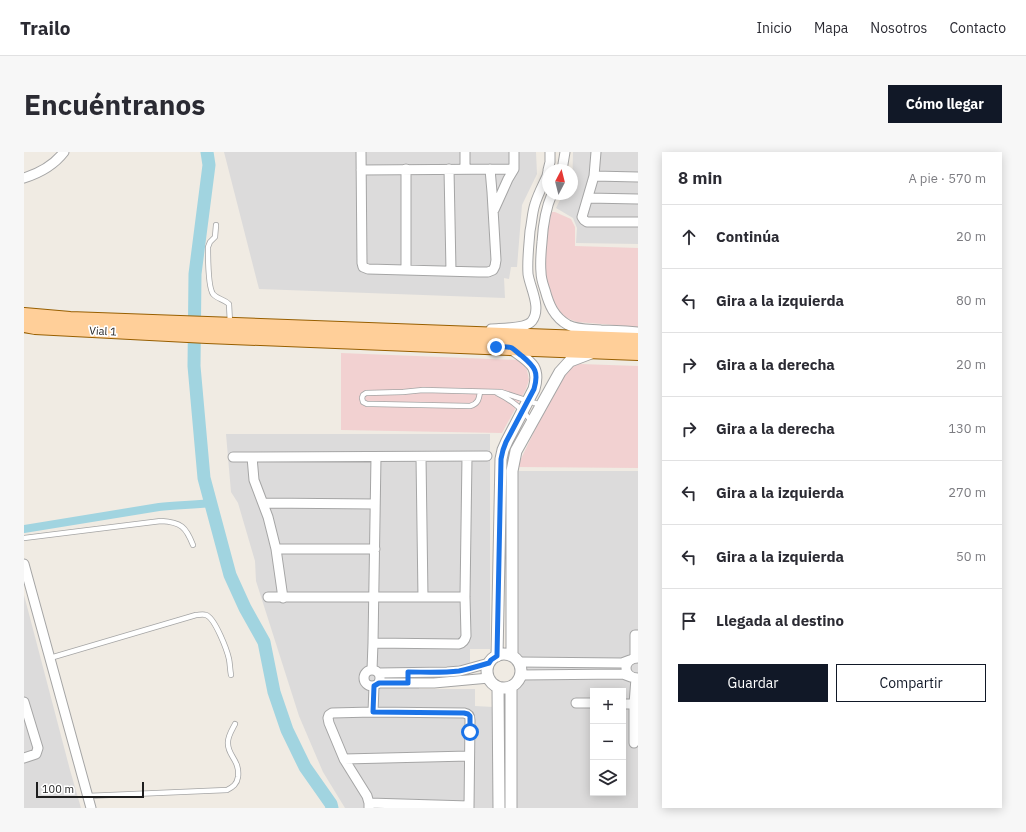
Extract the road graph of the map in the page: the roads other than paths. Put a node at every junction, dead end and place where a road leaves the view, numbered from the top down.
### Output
1 (64, 152) edge
2 (361, 152) edge
3 (465, 152) edge
4 (514, 152) edge
5 (550, 152) edge
6 (565, 152) edge
7 (596, 152) edge
8 (550, 164) edge
9 (563, 164) edge
10 (406, 169) junction
11 (449, 169) junction
12 (465, 169) junction
13 (490, 169) junction
14 (514, 169) junction
15 (361, 170) junction
16 (594, 176) junction
17 (638, 177) edge
18 (24, 178) edge
19 (542, 188) edge
20 (588, 198) junction
21 (638, 199) edge
22 (550, 200) edge
23 (493, 212) junction
24 (533, 213) junction
25 (545, 215) junction
26 (638, 222) edge
27 (216, 225) dead end
28 (406, 270) junction
29 (451, 271) junction
30 (540, 272) junction
31 (528, 274) junction
32 (24, 315) edge
33 (24, 325) edge
34 (230, 325) junction
35 (181, 329) junction
36 (208, 330) junction
37 (638, 332) edge
38 (468, 334) junction
39 (638, 340) edge
40 (511, 348) junction
41 (596, 351) junction
42 (638, 353) edge
43 (480, 392) junction
44 (496, 392) junction
45 (526, 405) junction
46 (541, 405) junction
47 (532, 422) junction
48 (487, 456) dead end
49 (233, 457) dead end
50 (252, 457) junction
51 (376, 457) junction
52 (421, 457) junction
53 (467, 457) junction
54 (263, 503) junction
55 (375, 504) junction
56 (24, 538) edge
57 (193, 545) dead end
58 (276, 549) junction
59 (375, 549) junction
60 (24, 564) edge
61 (268, 597) dead end
62 (423, 597) junction
63 (465, 597) junction
64 (283, 598) junction
65 (374, 598) junction
66 (638, 635) edge
67 (373, 644) junction
68 (50, 658) junction
69 (516, 659) junction
70 (493, 660) junction
71 (631, 660) edge
72 (574, 663) junction
73 (602, 663) junction
74 (375, 671) junction
75 (408, 672) junction
76 (602, 674) junction
77 (231, 675) dead end
78 (521, 675) junction
79 (574, 675) junction
80 (632, 677) edge
81 (488, 678) junction
82 (408, 683) junction
83 (376, 684) junction
84 (498, 687) junction
85 (511, 687) junction
86 (24, 702) edge
87 (576, 703) dead end
88 (590, 703) edge
89 (626, 704) edge
90 (634, 704) junction
91 (373, 712) junction
92 (234, 724) dead end
93 (636, 728) edge
94 (634, 743) dead end
95 (469, 756) junction
96 (24, 758) edge
97 (344, 758) junction
98 (87, 796) junction
99 (369, 805) edge
100 (469, 807) edge
101 (91, 808) edge
102 (499, 808) edge
103 (511, 808) edge

1 - 18 street
2 - 15 street
3 - 12 street
4 - 14 street
5 - 8 street
6 - 9 street
7 - 16 street
10 - 11 street
10 - 15 street
10 - 28 street
11 - 12 street
11 - 29 street
12 - 13 street
13 - 14 street
13 - 23 street
14 - 23 street
15 - 28 street
16 - 17 street
16 - 20 street
19 - 24 street
20 - 21 street
20 - 26 street
22 - 25 street
23 - 29 street
24 - 25 street
24 - 31 street
25 - 30 street
27 - 34 lane
28 - 29 street
30 - 31 street
30 - 37 street
31 - 38 street
32 - 35 main road, Vial 1
33 - 35 main road, Vial 1
34 - 36 main road
34 - 38 main road
35 - 36 main road
36 - 40 main road
38 - 39 main road
40 - 41 main road
40 - 45 street
41 - 42 main road
41 - 46 street
43 - 43 lane
43 - 44 lane
44 - 45 lane
44 - 45 lane
45 - 46 lane
45 - 47 lane
45 - 70 street
46 - 47 street
47 - 69 street
48 - 53 street
49 - 50 street
50 - 51 street
50 - 54 street
51 - 52 street
51 - 55 street
52 - 53 street
52 - 62 street
53 - 63 street
54 - 55 street
54 - 58 street
55 - 59 street
56 - 57 lane
58 - 59 street
58 - 64 street
59 - 65 street
60 - 68 street
61 - 64 street
62 - 63 street
62 - 65 street
63 - 67 street
64 - 65 street
65 - 67 street
66 - 71 street
67 - 74 street
68 - 77 lane
68 - 98 street
69 - 70 street
69 - 72 street
69 - 78 street
70 - 75 street
70 - 81 street
71 - 73 street
71 - 80 street
72 - 73 street
72 - 79 street
73 - 76 street
74 - 75 street
74 - 83 street
74 - 83 street
75 - 82 street
76 - 79 street
76 - 80 street
78 - 79 street
78 - 85 street
80 - 90 street
81 - 82 street
81 - 84 street
82 - 83 street
83 - 91 street
84 - 85 street
84 - 102 street
85 - 103 street
86 - 96 street
87 - 88 street
89 - 90 street
90 - 93 street
91 - 95 street
91 - 97 street
92 - 98 lane
93 - 94 street
95 - 97 street
95 - 100 street
97 - 99 street
98 - 101 street
99 - 100 street

